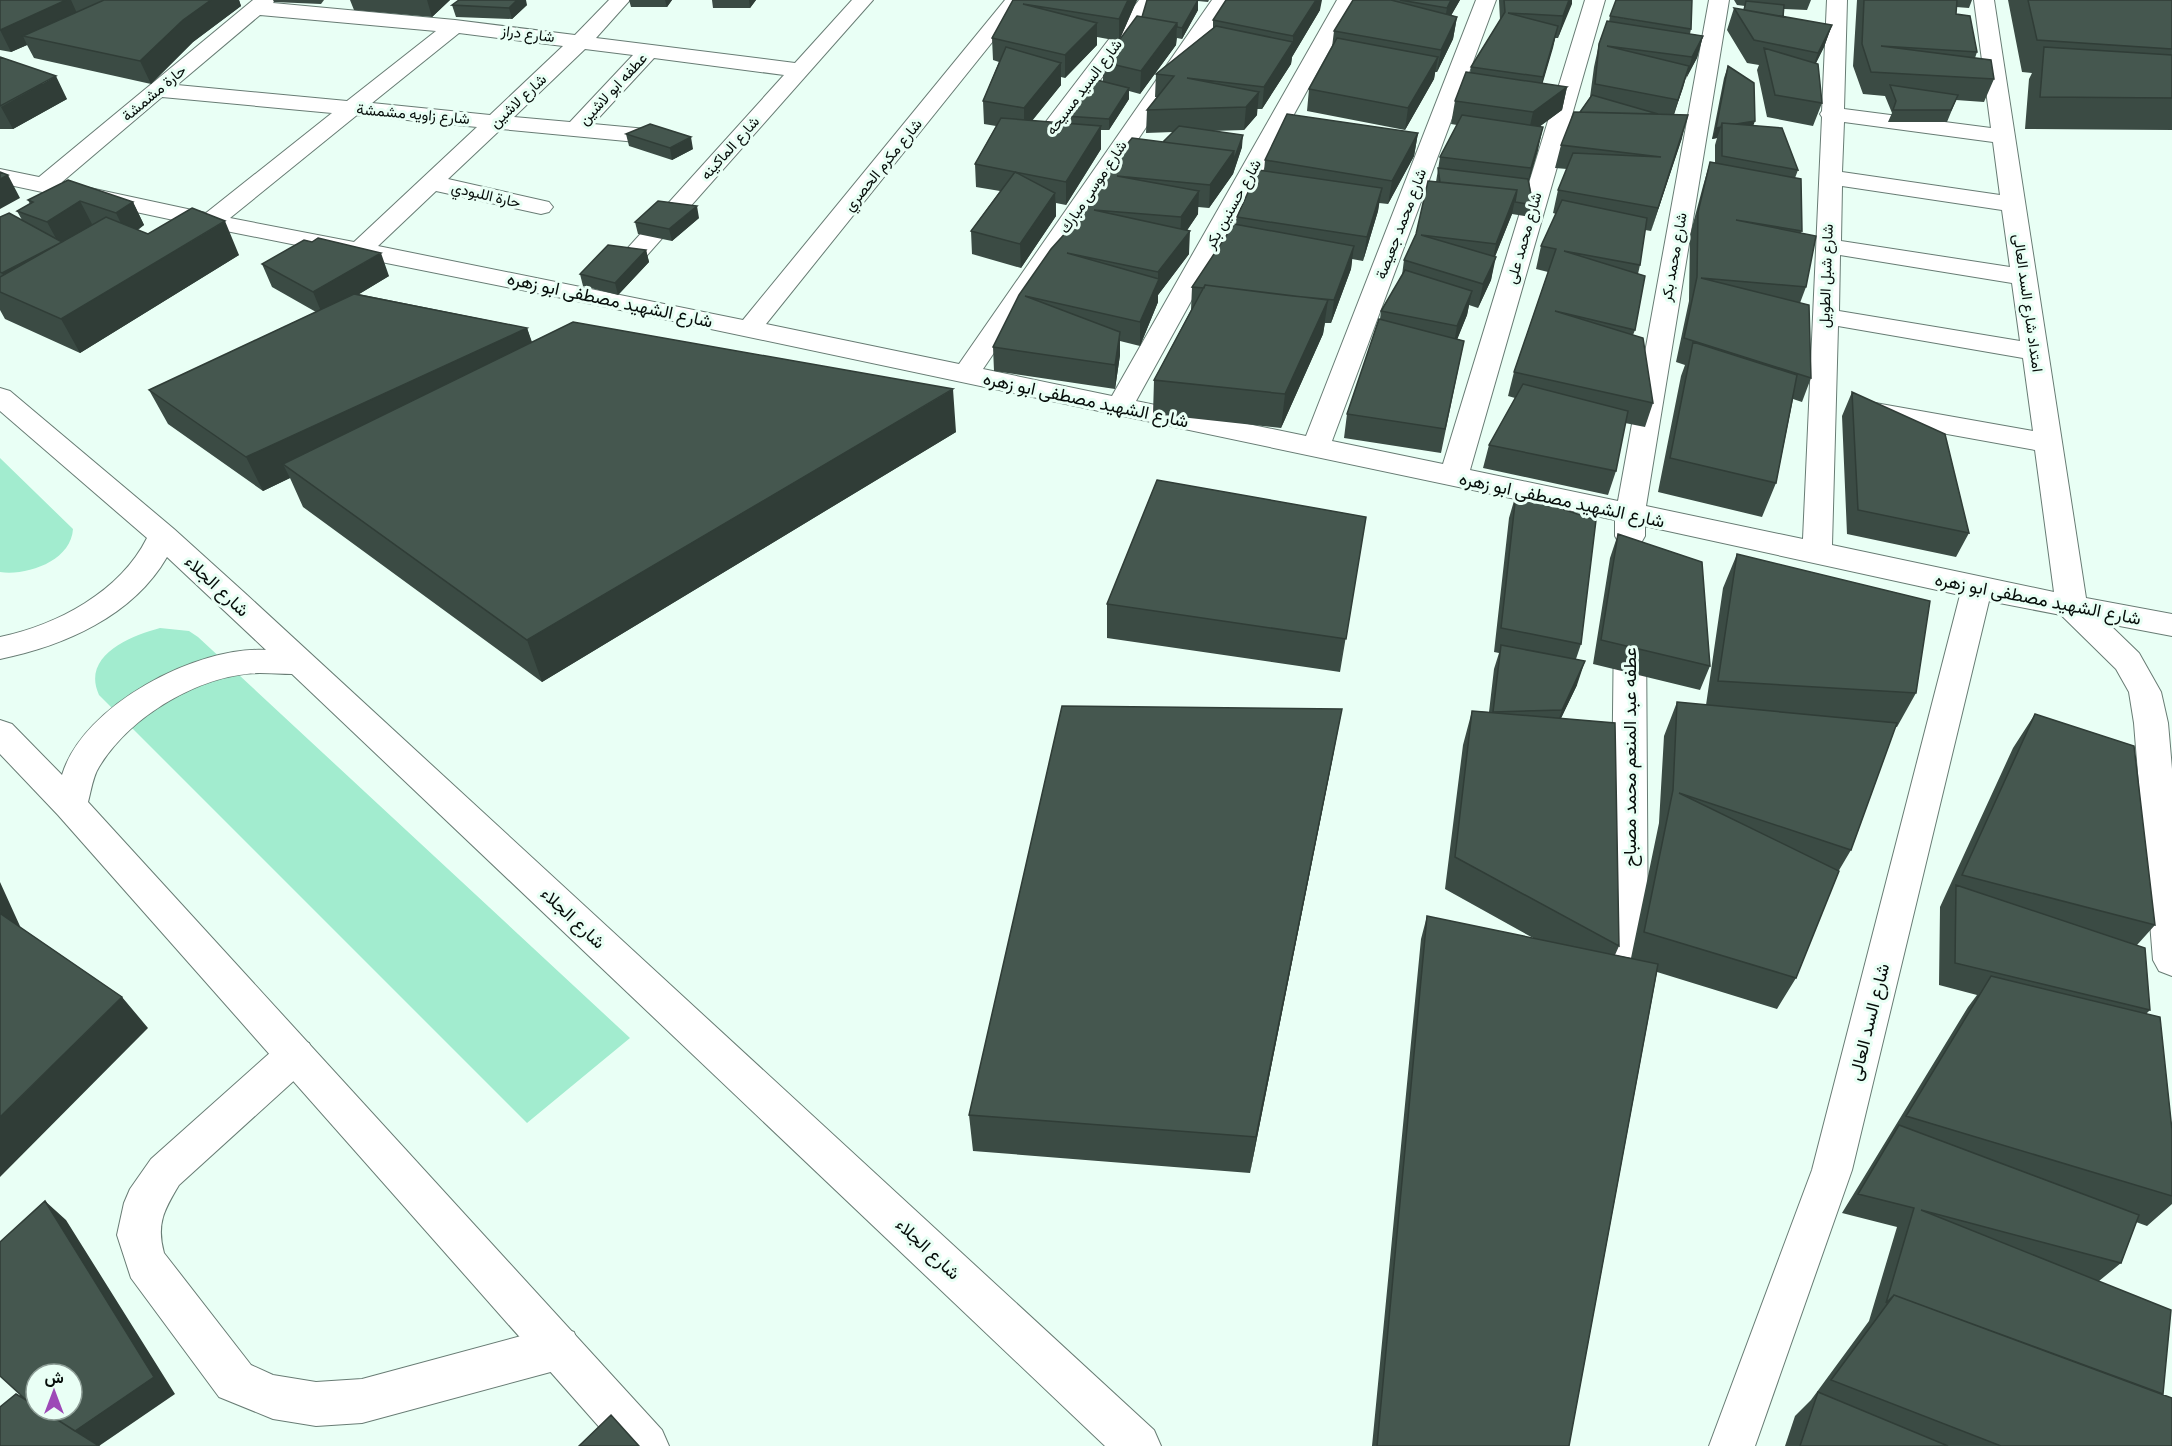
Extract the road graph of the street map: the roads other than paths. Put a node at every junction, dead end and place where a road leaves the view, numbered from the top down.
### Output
1 (620, 0) edge
2 (863, 0) edge
3 (1016, 0) edge
4 (1150, 0) edge
5 (1222, 0) edge
6 (1347, 0) edge
7 (1486, 0) edge
8 (1595, 0) edge
9 (1719, 0) edge
10 (1837, 0) edge
11 (1984, 0) edge
12 (260, 4) edge
13 (455, 26) junction
14 (581, 40) junction
15 (178, 50) edge
16 (650, 50) junction
17 (200, 54) junction
18 (799, 70) junction
19 (158, 90) junction
20 (352, 108) junction
21 (1831, 114) junction
22 (496, 121) junction
23 (576, 129) junction
24 (2004, 137) junction
25 (668, 138) edge
26 (1017, 174) edge
27 (0, 176) edge
28 (1830, 177) junction
29 (432, 183) junction
30 (44, 185) junction
31 (2013, 204) junction
32 (541, 207) dead end
33 (212, 221) junction
34 (1827, 246) junction
35 (361, 249) junction
36 (2024, 277) junction
37 (597, 297) junction
38 (1825, 316) junction
39 (749, 329) junction
40 (2035, 352) junction
41 (965, 375) junction
42 (0, 397) edge
43 (1822, 402) junction
44 (1119, 407) junction
45 (2048, 443) junction
46 (1315, 448) junction
47 (1454, 477) junction
48 (1630, 515) junction
49 (163, 536) junction
50 (1817, 552) junction
51 (1630, 562) edge
52 (1977, 588) junction
53 (1630, 597) edge
54 (2072, 607) junction
55 (2130, 618) junction
56 (2172, 625) edge
57 (2172, 644) edge
58 (0, 648) edge
59 (300, 663) junction
60 (0, 733) edge
61 (70, 805) junction
62 (2172, 960) edge
63 (1629, 964) edge
64 (295, 1055) junction
65 (558, 1348) junction
66 (646, 1446) edge
67 (1138, 1446) edge
68 (1732, 1446) edge

1 - 14 street, شارع لاشين
2 - 18 street, شارع الماكينه
3 - 39 street, شارع مكرم الحصري
4 - 26 street, شارع السيد مسيحه
5 - 41 street, شارع موسى مبارك
6 - 44 street, شارع حسنين بكر
7 - 46 street, شارع محمد جعيصة
8 - 47 street, شارع محمد على
9 - 48 street, شارع محمد بكر
10 - 21 street, شارع شبل الطويل
11 - 24 street, امتداد شارع السد العالى
12 - 13 street, شارع دراز
12 - 17 street, حارة مشمشة
13 - 14 street, شارع دراز
13 - 20 street
14 - 16 street, شارع دراز
14 - 22 street, شارع لاشين
15 - 17 street
16 - 18 street, شارع دراز
16 - 23 street, عطفه ابو لاشين
17 - 19 street, حارة مشمشة
18 - 37 street, شارع الماكينه
19 - 20 street, شارع زاويه مشمشة
19 - 30 street, حارة مشمشة
20 - 22 street, شارع زاويه مشمشة
20 - 33 street
21 - 24 street
21 - 28 street, شارع شبل الطويل
22 - 23 street, شارع زاويه مشمشة
22 - 29 street, شارع لاشين
23 - 25 street, شارع زاويه مشمشة
24 - 31 street, امتداد شارع السد العالى
27 - 30 street, شارع الشهيد مصطفى ابو زهره
28 - 31 street
28 - 34 street, شارع شبل الطويل
29 - 32 street, حارة اللبودي
29 - 35 street, شارع لاشين
30 - 33 street, شارع الشهيد مصطفى ابو زهره
31 - 36 street, امتداد شارع السد العالى
33 - 35 street, شارع الشهيد مصطفى ابو زهره
34 - 36 street
34 - 38 street, شارع شبل الطويل
35 - 37 street, شارع الشهيد مصطفى ابو زهره
36 - 40 street, امتداد شارع السد العالى
37 - 39 street, شارع الشهيد مصطفى ابو زهره
38 - 40 street
38 - 43 street, شارع شبل الطويل
39 - 41 street, شارع الشهيد مصطفى ابو زهره
40 - 45 street, امتداد شارع السد العالى
41 - 44 street, شارع الشهيد مصطفى ابو زهره
42 - 49 street, شارع الجلاء
43 - 45 street
43 - 50 street, شارع شبل الطويل
44 - 46 street, شارع الشهيد مصطفى ابو زهره
45 - 54 street, امتداد شارع السد العالى
46 - 47 street, شارع الشهيد مصطفى ابو زهره
47 - 48 street, شارع الشهيد مصطفى ابو زهره
48 - 50 street, شارع الشهيد مصطفى ابو زهره
48 - 51 street
49 - 58 street
49 - 59 street, شارع الجلاء
50 - 52 street, شارع الشهيد مصطفى ابو زهره
52 - 54 street, شارع الشهيد مصطفى ابو زهره
52 - 68 street, شارع السد العالى
53 - 63 street, عطفه عبد المنعم محمد مصباح
54 - 55 street, شارع الشهيد مصطفى ابو زهره
54 - 62 street
55 - 56 street, شارع الشهيد مصطفى ابو زهره
55 - 57 street
59 - 61 street
59 - 67 street, شارع الجلاء
60 - 61 street
61 - 64 street
64 - 65 street
64 - 65 street
65 - 66 street

